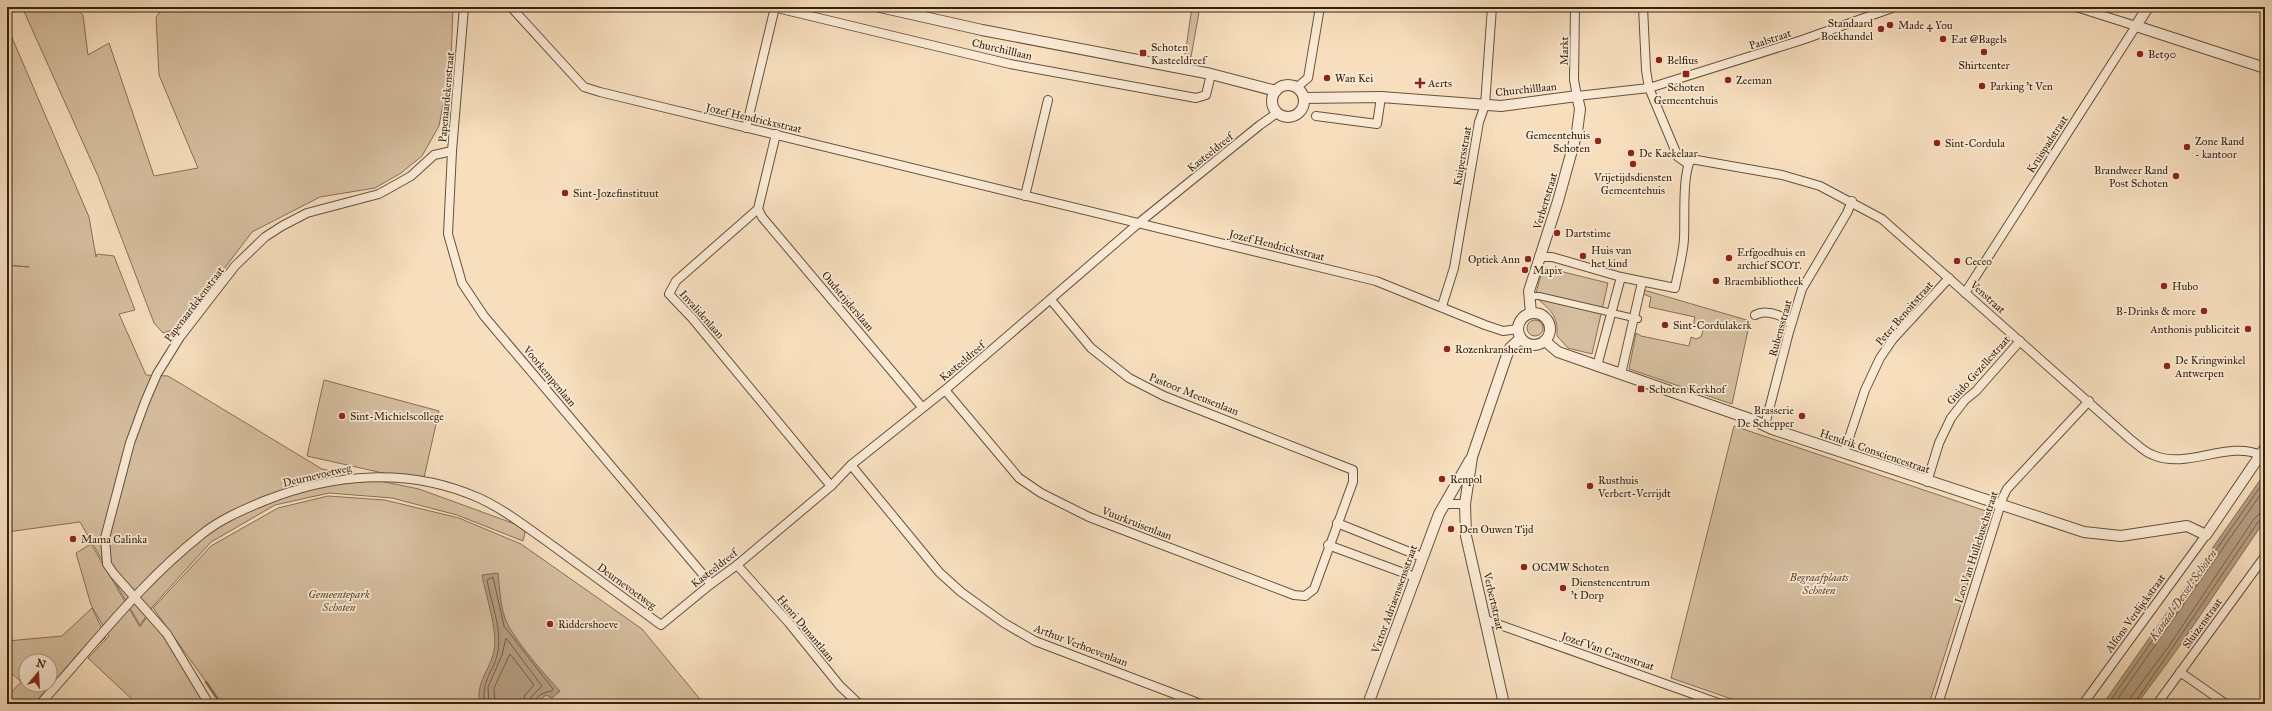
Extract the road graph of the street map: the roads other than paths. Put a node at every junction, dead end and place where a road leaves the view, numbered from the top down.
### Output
1 (464, 7) edge
2 (511, 7) edge
3 (774, 7) edge
4 (880, 7) edge
5 (1320, 7) edge
6 (1492, 7) edge
7 (1575, 7) edge
8 (1643, 7) edge
9 (1895, 7) edge
10 (2076, 7) edge
11 (2148, 7) edge
12 (2136, 26) junction
13 (2265, 68) edge
14 (1211, 74) junction
15 (1296, 88) junction
16 (1650, 88) junction
17 (1276, 91) junction
18 (1577, 96) junction
19 (1381, 97) junction
20 (1304, 98) junction
21 (1048, 100) dead end
22 (1485, 105) junction
23 (1277, 113) junction
24 (1316, 116) dead end
25 (746, 128) junction
26 (776, 134) junction
27 (452, 151) junction
28 (1688, 164) junction
29 (1025, 196) junction
30 (1852, 201) junction
31 (758, 209) junction
32 (1140, 222) junction
33 (1539, 257) junction
34 (1621, 277) junction
35 (1949, 278) junction
36 (1642, 282) junction
37 (1965, 292) junction
38 (1529, 296) junction
39 (1051, 300) junction
40 (1442, 306) junction
41 (1531, 313) junction
42 (1611, 313) junction
43 (1755, 315) dead end
44 (1636, 319) junction
45 (1792, 322) junction
46 (1519, 333) junction
47 (1545, 341) junction
48 (2020, 341) junction
49 (1597, 366) junction
50 (1621, 374) junction
51 (945, 390) junction
52 (2089, 401) junction
53 (922, 406) junction
54 (1765, 425) junction
55 (2263, 452) edge
56 (1844, 453) junction
57 (1472, 457) junction
58 (851, 465) junction
59 (1353, 470) joint
60 (1927, 482) junction
61 (831, 486) junction
62 (1444, 504) junction
63 (1466, 504) junction
64 (2000, 506) junction
65 (1337, 523) junction
66 (2206, 534) junction
67 (1328, 545) junction
68 (2265, 556) edge
69 (1422, 557) junction
70 (737, 566) junction
71 (1415, 578) junction
72 (711, 584) junction
73 (135, 598) junction
74 (1486, 620) junction
75 (661, 625) joint
76 (2180, 672) junction
77 (1705, 701) edge
78 (40, 704) edge
79 (209, 704) edge
80 (859, 704) edge
81 (1201, 704) edge
82 (1368, 704) edge
83 (1504, 704) edge
84 (1721, 704) edge
85 (1938, 704) edge
86 (2083, 704) edge
87 (2157, 704) edge
88 (2226, 704) edge

1 - 27 street, Papenaardekenstraat
2 - 25 street, Jozef Hendrickxstraat
3 - 14 street, Churchilllaan
3 - 25 street
4 - 14 street, Churchilllaan
5 - 15 street
6 - 22 street, Kuipersstraat
7 - 18 street, Markt
8 - 16 street
9 - 16 street, Paalstraat
10 - 12 street
11 - 12 street, Kruispadstraat
12 - 13 street
12 - 37 street, Kruispadstraat
14 - 17 street, Churchilllaan
15 - 17 street
15 - 20 street
16 - 18 street, Churchilllaan
16 - 28 street
17 - 23 street
18 - 22 street, Churchilllaan
18 - 33 street, Verbertstraat
19 - 20 street, Churchilllaan
19 - 22 street, Churchilllaan
19 - 24 street
20 - 23 street
21 - 29 street
22 - 40 street, Kuipersstraat
23 - 32 street, Kasteeldreef
25 - 26 street, Jozef Hendrickxstraat
26 - 29 street, Jozef Hendrickxstraat
26 - 31 street
27 - 72 street, Voorkempenlaan
27 - 73 street, Papenaardekenstraat
28 - 30 street, Venstraat
28 - 36 street
29 - 32 street, Jozef Hendrickxstraat
30 - 35 street, Venstraat
30 - 45 street, Rubensstraat
31 - 53 street, Oudstrijderslaan
31 - 61 street, Invalidenlaan
32 - 39 street, Kasteeldreef
32 - 40 street, Jozef Hendrickxstraat
33 - 34 street
33 - 38 street, Verbertstraat
34 - 36 street
34 - 42 street
35 - 37 street, Venstraat
35 - 56 street, Peter Benoitstraat
36 - 44 street
37 - 48 street, Venstraat
38 - 41 street, Verbertstraat
38 - 42 street
39 - 51 street, Kasteeldreef
39 - 59 street, Pastoor Meeusenlaan
40 - 46 street, Jozef Hendrickxstraat
41 - 46 street, Verbertstraat
41 - 47 street
42 - 44 street
42 - 49 street
43 - 45 street
44 - 50 street
45 - 54 street, Rubensstraat
46 - 47 street
46 - 57 street, Verbertstraat
47 - 49 street, Hendrik Consciencestraat
48 - 52 street, Venstraat
48 - 60 street, Guido Gezellestraat
49 - 50 street, Hendrik Consciencestraat
50 - 54 street, Hendrik Consciencestraat
51 - 53 street, Kasteeldreef
51 - 67 street, Vuurkruisenlaan
52 - 55 street, Venstraat
52 - 64 street, Leo Van Hullebuschstraat
53 - 58 street, Kasteeldreef
54 - 56 street, Hendrik Consciencestraat
55 - 66 street, Venstraat
56 - 60 street, Hendrik Consciencestraat
57 - 62 street, Verbertstraat
57 - 63 street, Verbertstraat
58 - 61 street, Kasteeldreef
58 - 81 street, Arthur Verhoevenlaan
59 - 65 street, Vuurkruisenlaan
60 - 64 street, Hendrik Consciencestraat
61 - 70 street, Kasteeldreef
62 - 63 street
62 - 69 street, Victor Adriaenssensstraat
63 - 74 street, Verbertstraat
64 - 66 street, Hendrik Consciencestraat
64 - 85 street, Leo Van Hullebuschstraat
65 - 67 street, Vuurkruisenlaan
65 - 69 street
66 - 86 street, Alfons Verdijckstraat
67 - 71 street
68 - 76 street, Sluizenstraat
69 - 71 street, Victor Adriaenssensstraat
70 - 72 street, Kasteeldreef
70 - 80 street, Henri Dunantlaan
71 - 82 street, Victor Adriaenssensstraat
72 - 75 street, Kasteeldreef
73 - 75 street, Deurnevoetweg
73 - 78 street, Deurnevoetweg
73 - 79 street, Papenaardekenstraat
74 - 77 street, Jozef Van Craenstraat
74 - 83 street, Verbertstraat
76 - 87 street, Sluizenstraat
76 - 88 street
77 - 84 street, Jozef Van Craenstraat

